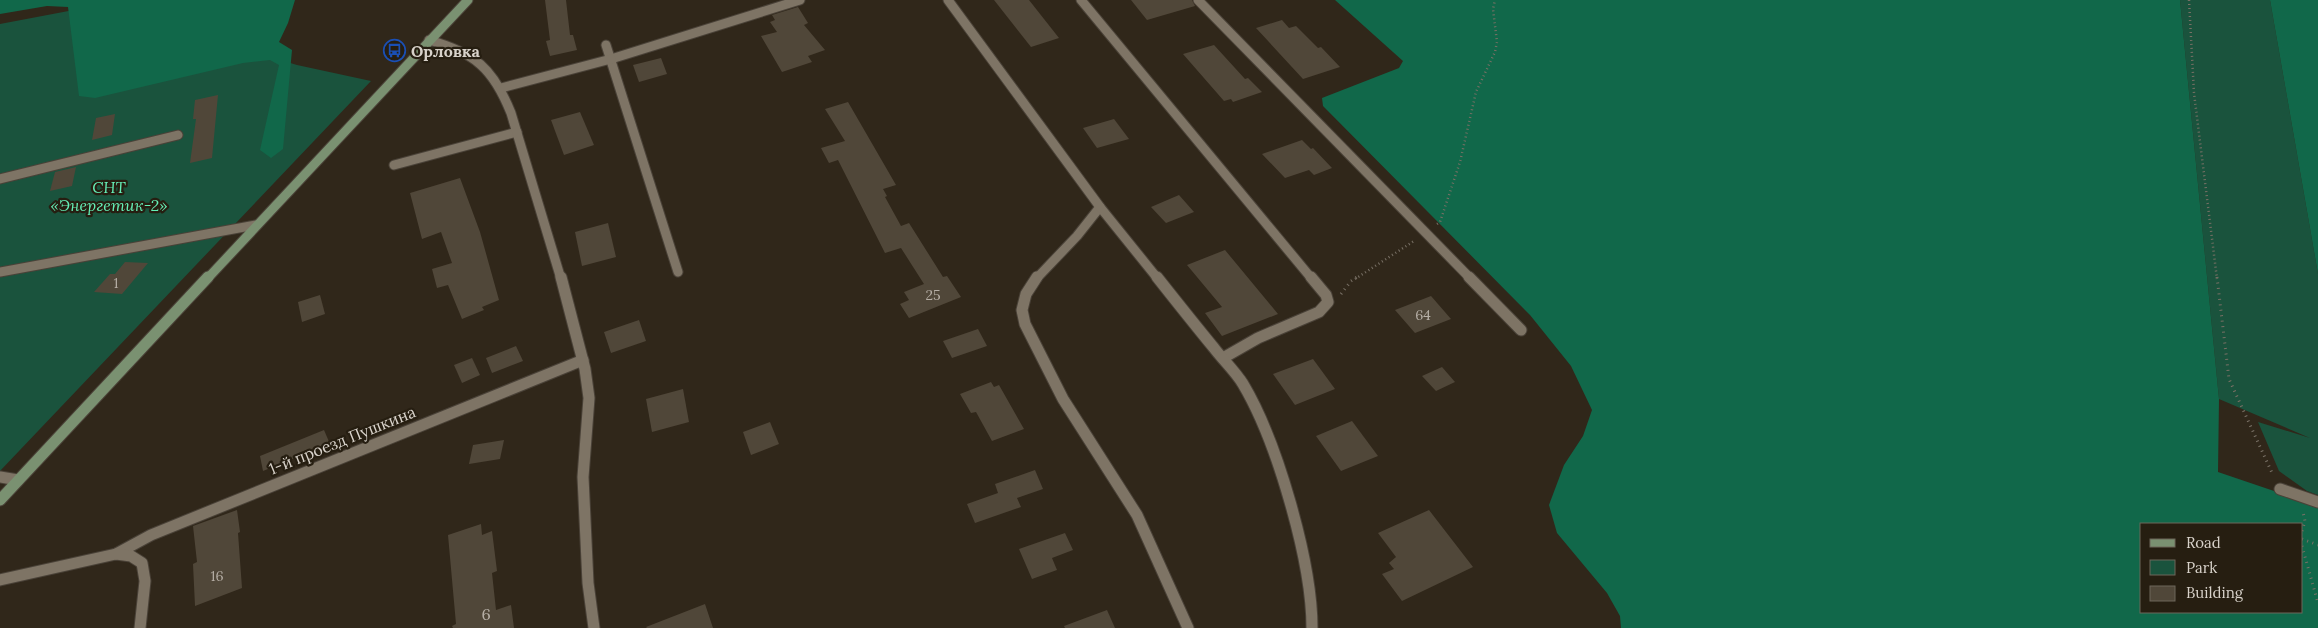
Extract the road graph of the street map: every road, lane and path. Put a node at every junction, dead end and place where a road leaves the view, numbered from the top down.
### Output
1 (468, 0) edge
2 (800, 0) edge
3 (948, 0) edge
4 (1081, 0) edge
5 (1198, 0) edge
6 (1495, 0) edge
7 (2190, 0) edge
8 (429, 40) junction
9 (606, 45) dead end
10 (611, 59) junction
11 (501, 88) junction
12 (517, 132) junction
13 (178, 135) dead end
14 (394, 165) dead end
15 (0, 179) edge
16 (1100, 207) junction
17 (256, 225) junction
18 (1426, 233) junction
19 (0, 272) edge
20 (678, 272) dead end
21 (1319, 312) junction
22 (1521, 330) dead end
23 (1223, 358) junction
24 (583, 360) junction
25 (0, 477) edge
26 (18, 480) junction
27 (2280, 489) joint
28 (0, 500) edge
29 (2318, 502) edge
30 (2302, 509) dead end
31 (2303, 528) edge
32 (2303, 539) edge
33 (2318, 545) edge
34 (2303, 550) edge
35 (116, 554) junction
36 (0, 580) edge
37 (2318, 603) edge
38 (140, 628) edge
39 (594, 628) edge
40 (1188, 628) edge
41 (1312, 628) edge

1 - 8 main road
2 - 10 street
3 - 16 street
4 - 21 street
5 - 18 street
6 - 18 path
7 - 27 path
8 - 11 street
8 - 17 main road
9 - 10 street
10 - 11 street
10 - 20 street
11 - 12 street
12 - 14 street
12 - 24 street
13 - 15 street
16 - 23 street
16 - 40 street
17 - 19 street
17 - 26 main road
18 - 21 path
18 - 22 street
21 - 23 street
23 - 41 street
24 - 35 street, 1-й проезд Пушкина
24 - 39 street
25 - 26 street
26 - 28 main road
27 - 29 street
30 - 31 path
32 - 33 path
34 - 37 path
35 - 36 street, 1-й проезд Пушкина
35 - 38 street

